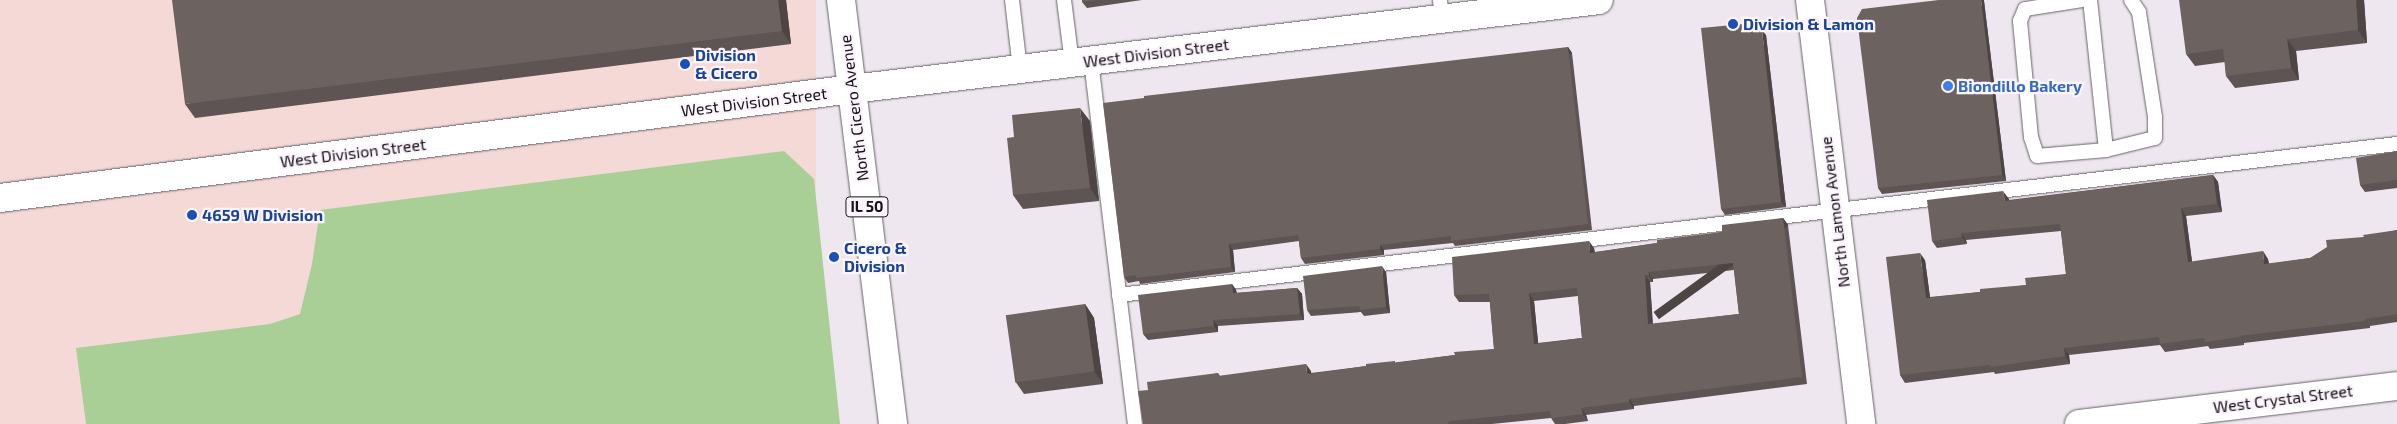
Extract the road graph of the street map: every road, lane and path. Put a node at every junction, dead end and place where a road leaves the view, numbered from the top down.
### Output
1 (842, 0) edge
2 (1012, 0) edge
3 (1064, 0) edge
4 (1598, 0) edge
5 (1810, 0) edge
6 (2082, 0) edge
7 (2090, 0) edge
8 (2130, 0) edge
9 (1441, 9) edge
10 (1082, 62) junction
11 (1020, 70) junction
12 (852, 89) junction
13 (2397, 144) edge
14 (2106, 150) junction
15 (0, 198) edge
16 (1835, 211) junction
17 (1119, 295) junction
18 (2397, 386) edge
19 (893, 424) edge
20 (1135, 424) edge
21 (1861, 424) edge
22 (2079, 424) edge

1 - 12 main road, North Cicero Avenue / IL 50
2 - 11 lane
3 - 10 lane
4 - 9 main road, West Division Street
5 - 16 main road, North Lamon Avenue
6 - 14 lane
7 - 14 lane
8 - 14 lane
9 - 10 main road, West Division Street
10 - 11 main road, West Division Street
10 - 17 lane
11 - 12 main road, West Division Street
12 - 15 main road, West Division Street
12 - 19 main road, North Cicero Avenue / IL 50
13 - 16 lane
16 - 17 lane
16 - 21 main road, North Lamon Avenue
17 - 20 lane
18 - 22 main road, West Crystal Street

